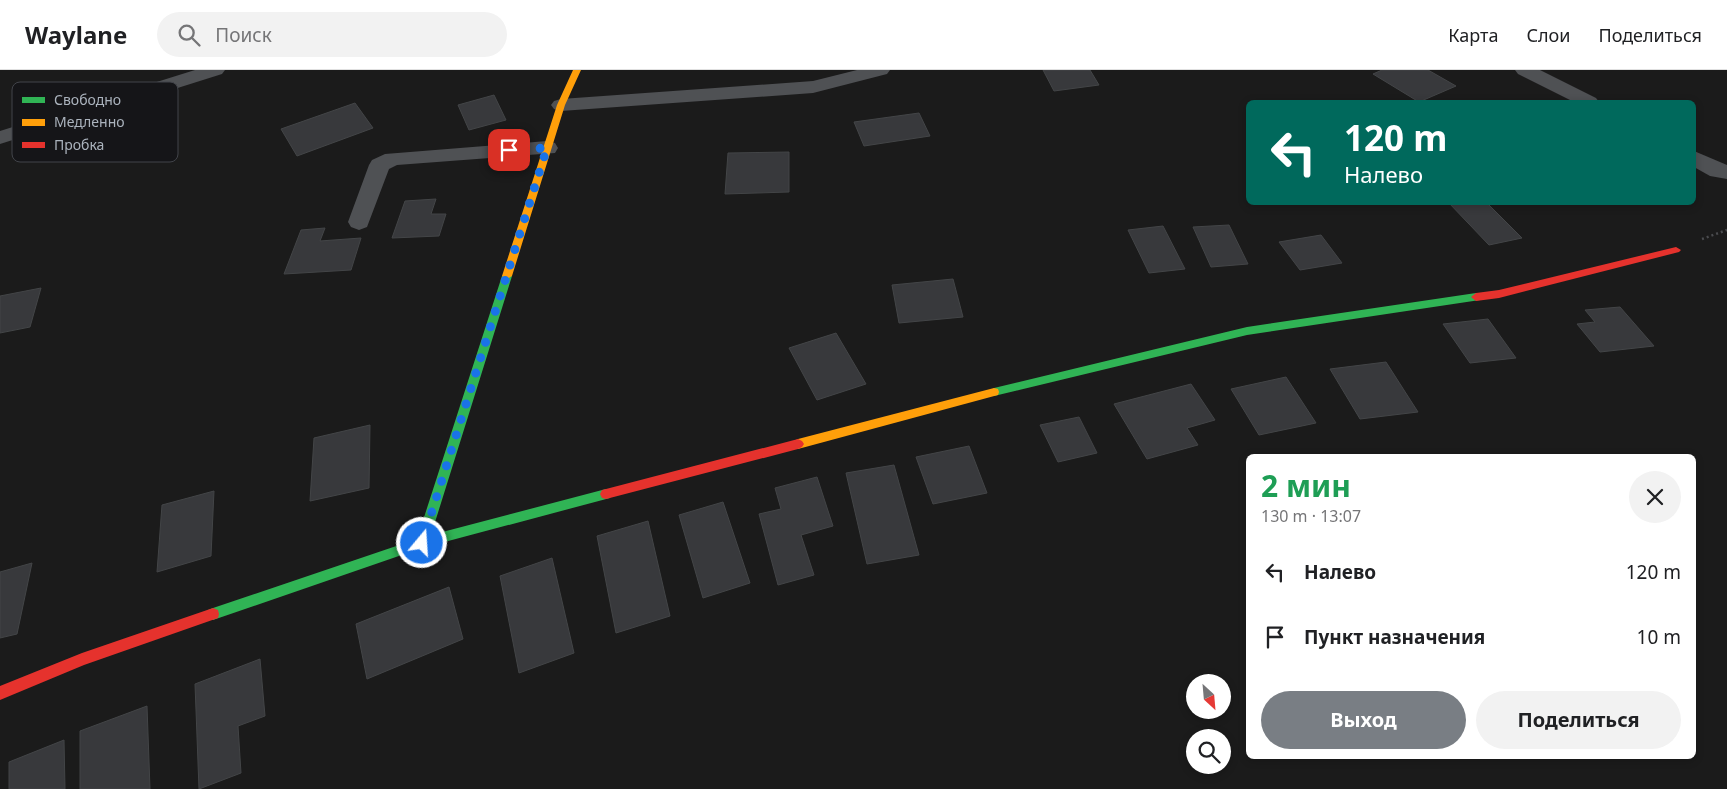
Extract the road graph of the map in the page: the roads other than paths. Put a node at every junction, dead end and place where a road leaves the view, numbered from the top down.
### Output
1 (215, 70) edge
2 (577, 70) edge
3 (880, 70) edge
4 (1525, 70) edge
5 (177, 82) edge
6 (1585, 100) edge
7 (561, 104) junction
8 (12, 134) edge
9 (0, 138) edge
10 (547, 148) junction
11 (1696, 159) edge
12 (1727, 172) edge
13 (359, 222) dead end
14 (1676, 250) dead end
15 (422, 543) junction
16 (0, 693) edge

1 - 5 street
2 - 7 street
3 - 7 street
4 - 6 street
7 - 10 street
8 - 9 street
10 - 13 street
10 - 15 street
11 - 12 street
14 - 15 street
15 - 16 street

